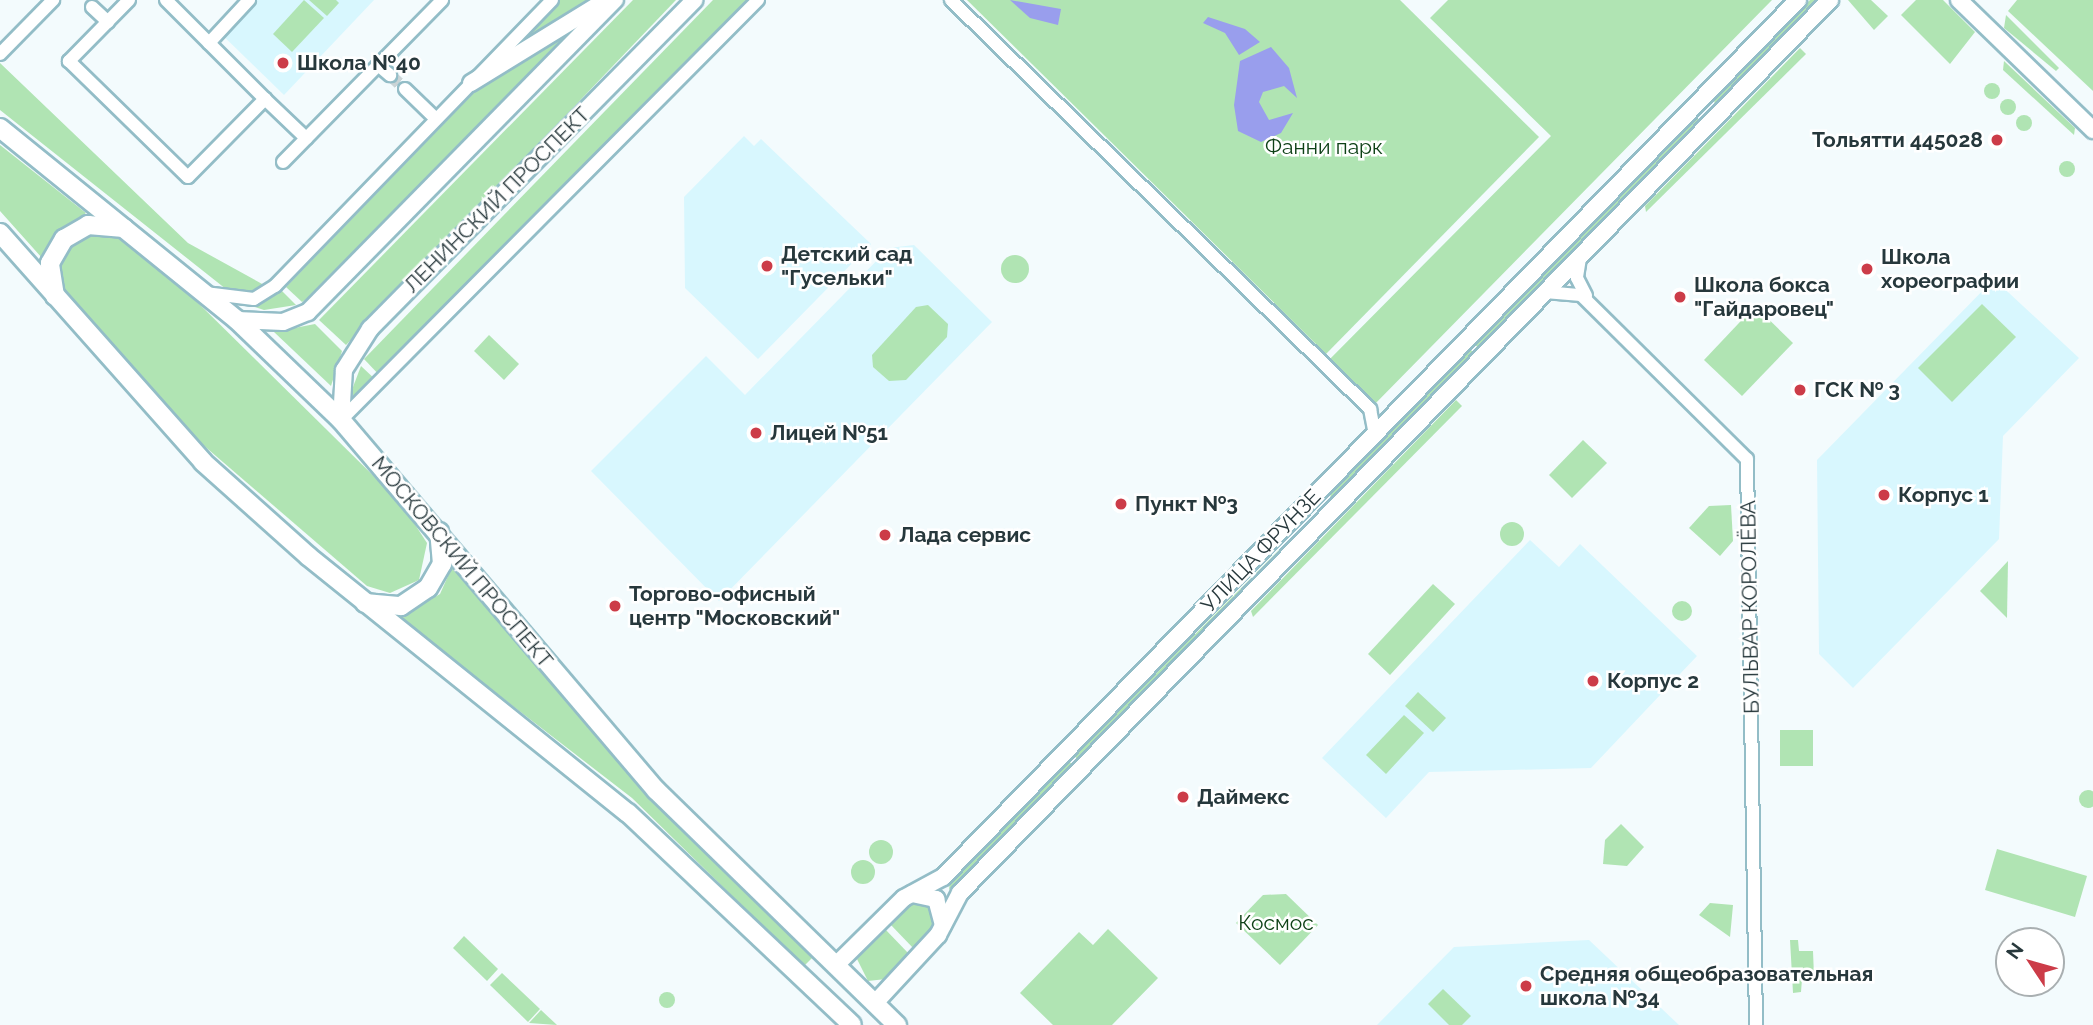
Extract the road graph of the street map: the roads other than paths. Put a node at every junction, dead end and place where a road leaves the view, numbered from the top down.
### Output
1 (53, 0) edge
2 (129, 0) edge
3 (166, 0) edge
4 (249, 0) edge
5 (442, 0) edge
6 (551, 0) edge
7 (607, 0) edge
8 (615, 0) edge
9 (694, 0) edge
10 (758, 0) edge
11 (951, 0) edge
12 (1798, 0) edge
13 (1830, 0) edge
14 (1959, 0) edge
15 (92, 7) dead end
16 (108, 22) junction
17 (209, 43) junction
18 (0, 54) edge
19 (378, 65) junction
20 (390, 75) tunnel mouth
21 (471, 83) junction
22 (405, 89) tunnel mouth
23 (265, 99) junction
24 (1699, 102) junction
25 (1715, 118) junction
26 (436, 119) junction
27 (0, 128) edge
28 (2093, 130) edge
29 (306, 138) junction
30 (284, 162) dead end
31 (127, 229) junction
32 (0, 233) edge
33 (1581, 256) junction
34 (1545, 292) junction
35 (205, 293) junction
36 (1592, 305) junction
37 (59, 306) junction
38 (237, 320) junction
39 (1370, 409) junction
40 (1393, 415) junction
41 (341, 420) junction
42 (1375, 434) junction
43 (1324, 486) junction
44 (1340, 503) junction
45 (1286, 525) junction
46 (439, 531) junction
47 (1303, 541) junction
48 (365, 603) junction
49 (943, 877) junction
50 (960, 893) junction
51 (912, 894) junction
52 (943, 925) junction
53 (836, 965) junction
54 (813, 988) junction
55 (875, 1003) junction
56 (852, 1025) edge
57 (897, 1025) edge
58 (1756, 1025) edge

1 - 18 street
2 - 16 street
3 - 17 street
4 - 17 street
5 - 19 street
6 - 21 street
7 - 21 main road
8 - 38 main road
9 - 41 main road, ЛЕНИНСКИЙ ПРОСПЕКТ
10 - 41 street
11 - 39 street
12 - 24 main road, УЛИЦА ФРУНЗЕ
13 - 25 main road, УЛИЦА ФРУНЗЕ
14 - 28 main road
15 - 16 street
16 - 23 street
17 - 23 street
19 - 20 street
19 - 29 street
21 - 26 street
22 - 26 street
23 - 29 street
24 - 25 main road
24 - 40 main road, УЛИЦА ФРУНЗЕ
25 - 33 main road, УЛИЦА ФРУНЗЕ
26 - 35 street
27 - 31 main road, МОСКОВСКИЙ ПРОСПЕКТ
29 - 30 street
31 - 35 main road, МОСКОВСКИЙ ПРОСПЕКТ
31 - 37 main road
32 - 37 main road
33 - 34 main road, УЛИЦА ФРУНЗЕ
33 - 36 street
34 - 36 street, БУЛЬВАР КОРОЛЁВА
34 - 44 main road, УЛИЦА ФРУНЗЕ
35 - 38 main road, МОСКОВСКИЙ ПРОСПЕКТ
36 - 58 street, БУЛЬВАР КОРОЛЁВА
37 - 48 main road
38 - 41 main road, МОСКОВСКИЙ ПРОСПЕКТ
39 - 40 street
39 - 42 street
40 - 42 main road, УЛИЦА ФРУНЗЕ
41 - 46 main road, МОСКОВСКИЙ ПРОСПЕКТ
42 - 43 main road, УЛИЦА ФРУНЗЕ
43 - 44 main road
43 - 45 main road, УЛИЦА ФРУНЗЕ
44 - 47 main road, УЛИЦА ФРУНЗЕ
45 - 47 main road
45 - 49 main road, УЛИЦА ФРУНЗЕ
46 - 48 main road
46 - 53 main road, МОСКОВСКИЙ ПРОСПЕКТ
47 - 50 main road, УЛИЦА ФРУНЗЕ
48 - 54 main road
49 - 50 main road
49 - 51 main road, УЛИЦА ФРУНЗЕ
50 - 52 main road, УЛИЦА ФРУНЗЕ
51 - 52 main road
51 - 53 main road, УЛИЦА ФРУНЗЕ
52 - 55 main road, УЛИЦА ФРУНЗЕ
53 - 54 main road, УЛИЦА ФРУНЗЕ
53 - 55 main road, МОСКОВСКИЙ ПРОСПЕКТ
54 - 56 main road
55 - 56 main road, УЛИЦА ФРУНЗЕ
55 - 57 main road, МОСКОВСКИЙ ПРОСПЕКТ

